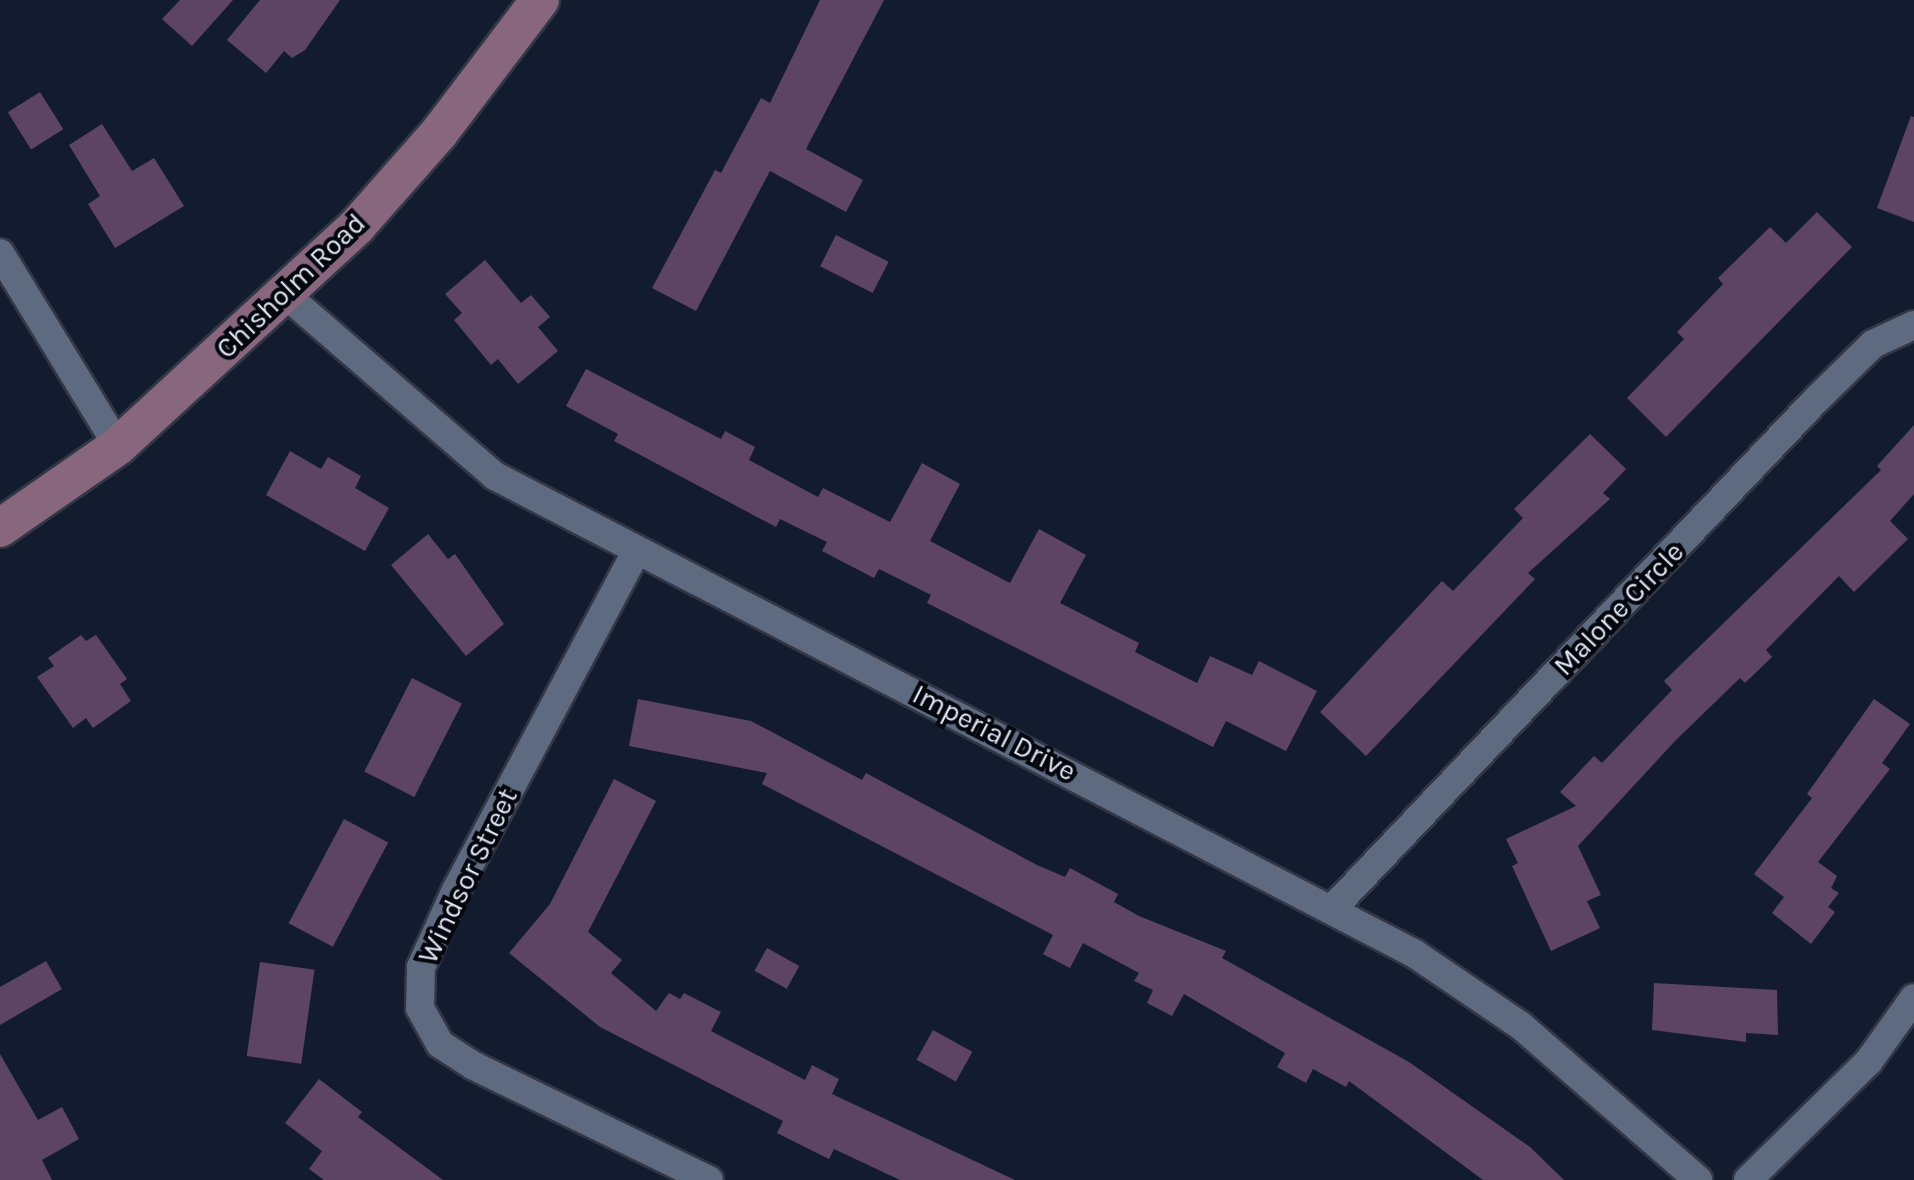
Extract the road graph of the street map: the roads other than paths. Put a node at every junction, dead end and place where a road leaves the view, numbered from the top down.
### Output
1 (540, 0) edge
2 (0, 253) edge
3 (286, 295) junction
4 (1914, 325) edge
5 (118, 446) junction
6 (0, 528) edge
7 (638, 550) junction
8 (1333, 908) junction
9 (1914, 998) edge
10 (709, 1180) edge
11 (1698, 1180) edge
12 (1748, 1180) edge

1 - 3 main road, Chisholm Road
2 - 5 street
3 - 5 main road, Chisholm Road
3 - 7 street, Imperial Drive
4 - 8 street, Malone Circle
5 - 6 main road, Chisholm Road
7 - 8 street, Imperial Drive
7 - 10 street, Windsor Street
8 - 11 street, Imperial Drive
9 - 12 street

